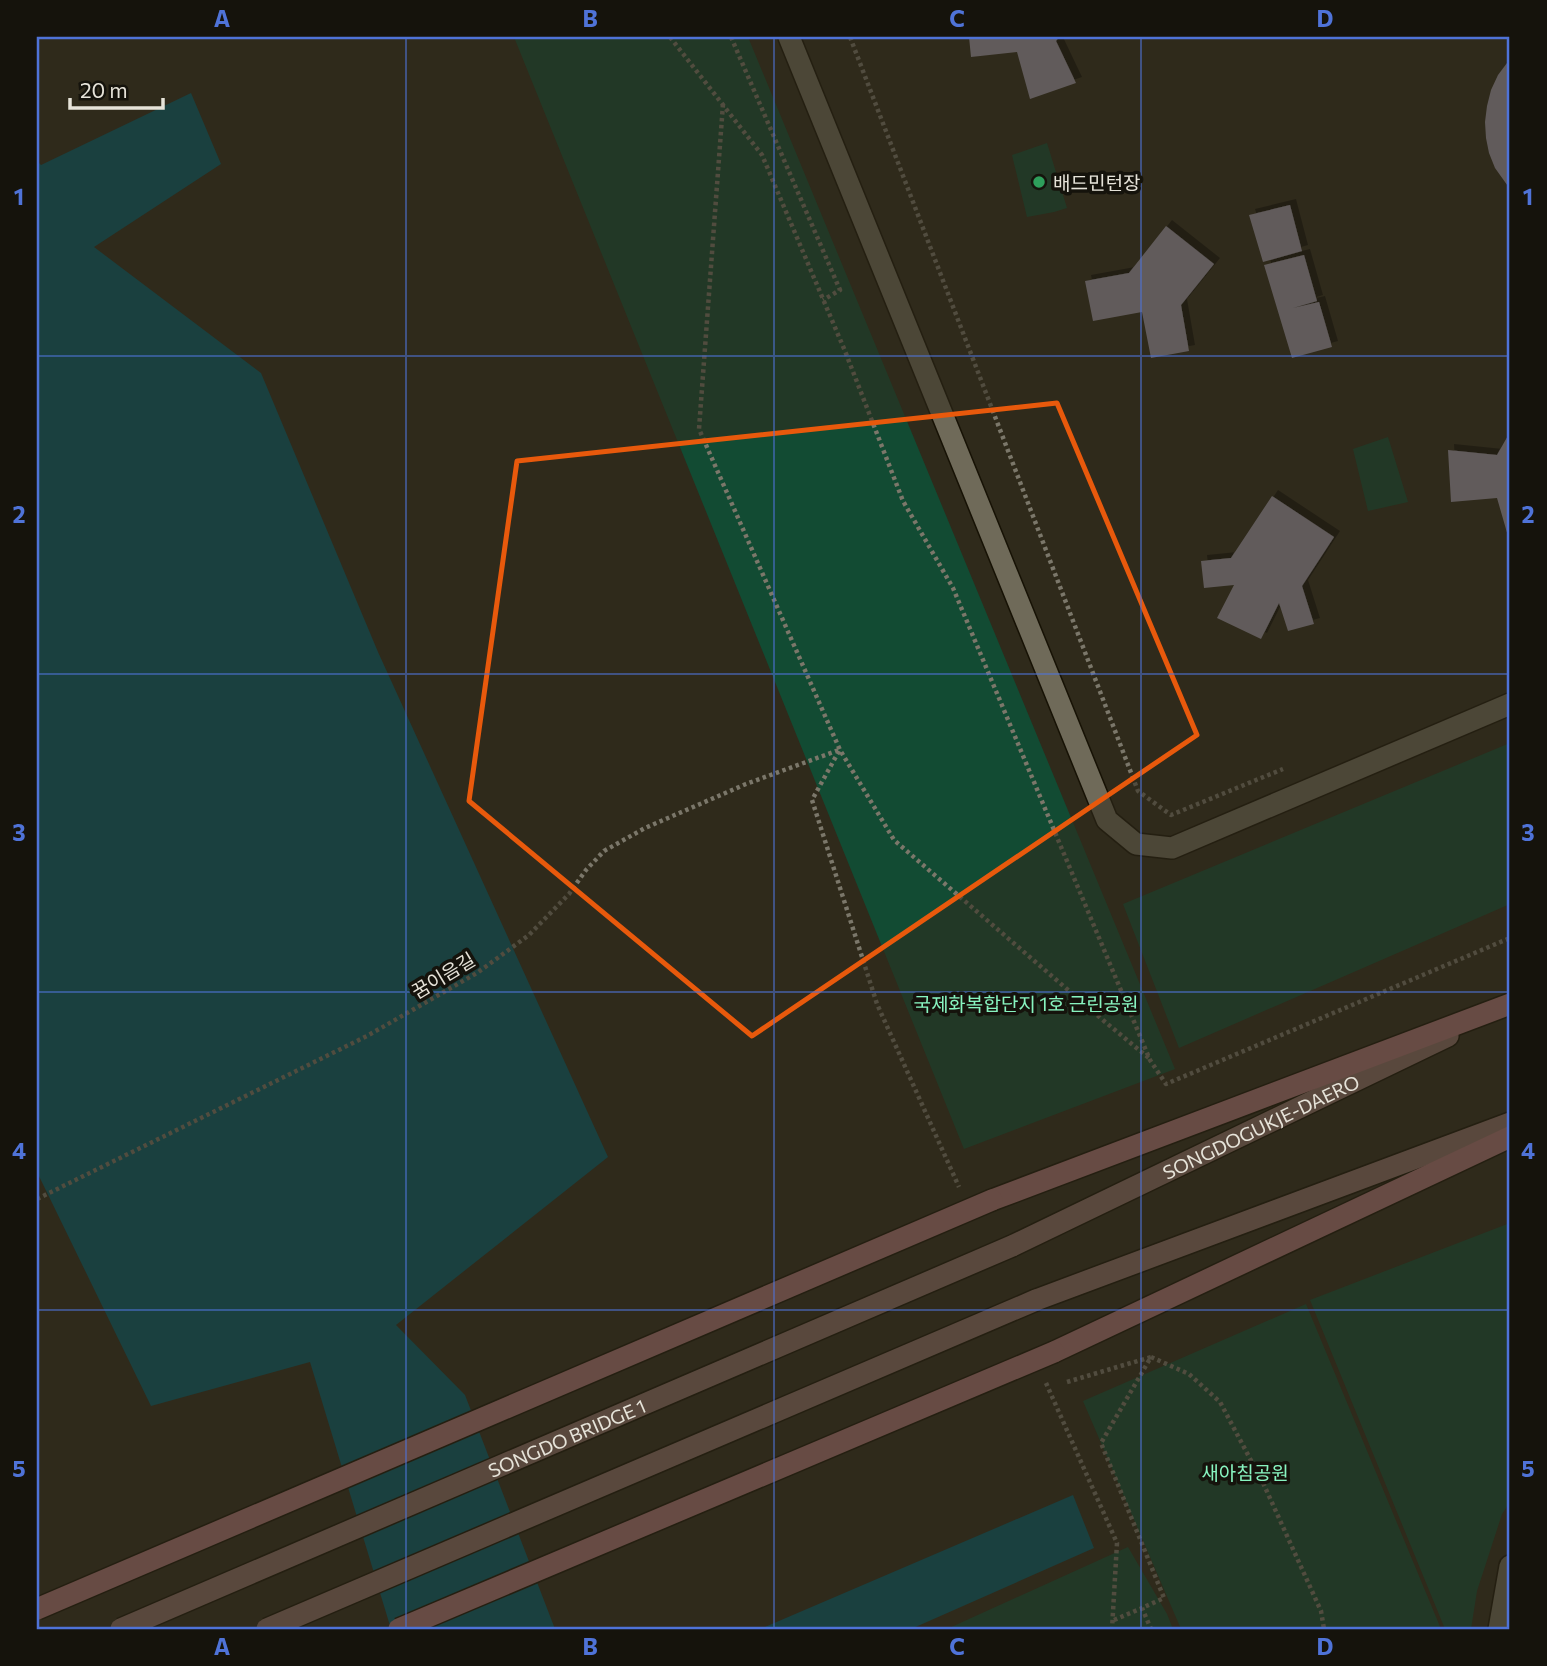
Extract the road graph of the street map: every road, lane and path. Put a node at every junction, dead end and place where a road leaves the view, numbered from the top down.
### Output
1 (670, 37) edge
2 (731, 37) edge
3 (789, 37) edge
4 (850, 37) edge
5 (723, 104) junction
6 (823, 300) junction
7 (1510, 704) edge
8 (840, 750) junction
9 (1171, 815) dead end
10 (1510, 938) edge
11 (1510, 1005) edge
12 (1150, 1060) junction
13 (928, 1119) dead end
14 (1510, 1124) edge
15 (1510, 1137) edge
16 (37, 1199) edge
17 (1012, 1246) joint
18 (1151, 1357) junction
19 (1067, 1382) dead end
20 (1510, 1566) edge
21 (1142, 1608) junction
22 (37, 1609) edge
23 (121, 1629) edge
24 (267, 1629) edge
25 (400, 1629) edge
26 (1112, 1629) edge
27 (1151, 1629) edge
28 (1324, 1629) edge
29 (1499, 1629) edge

1 - 5 path
2 - 6 path
3 - 7 street
4 - 9 path
5 - 6 path
5 - 8 path
6 - 12 path
8 - 12 path
8 - 13 path
8 - 16 path, 꿈이음길
10 - 12 path
11 - 17 main road, SONGDOGUKJE-DAERO
11 - 22 main road, bridge
14 - 24 main road, bridge
15 - 25 main road, bridge
17 - 23 main road, SONGDO BRIDGE 1, bridge
18 - 19 path
18 - 21 path
18 - 28 path
20 - 29 street
21 - 26 path
21 - 27 path

